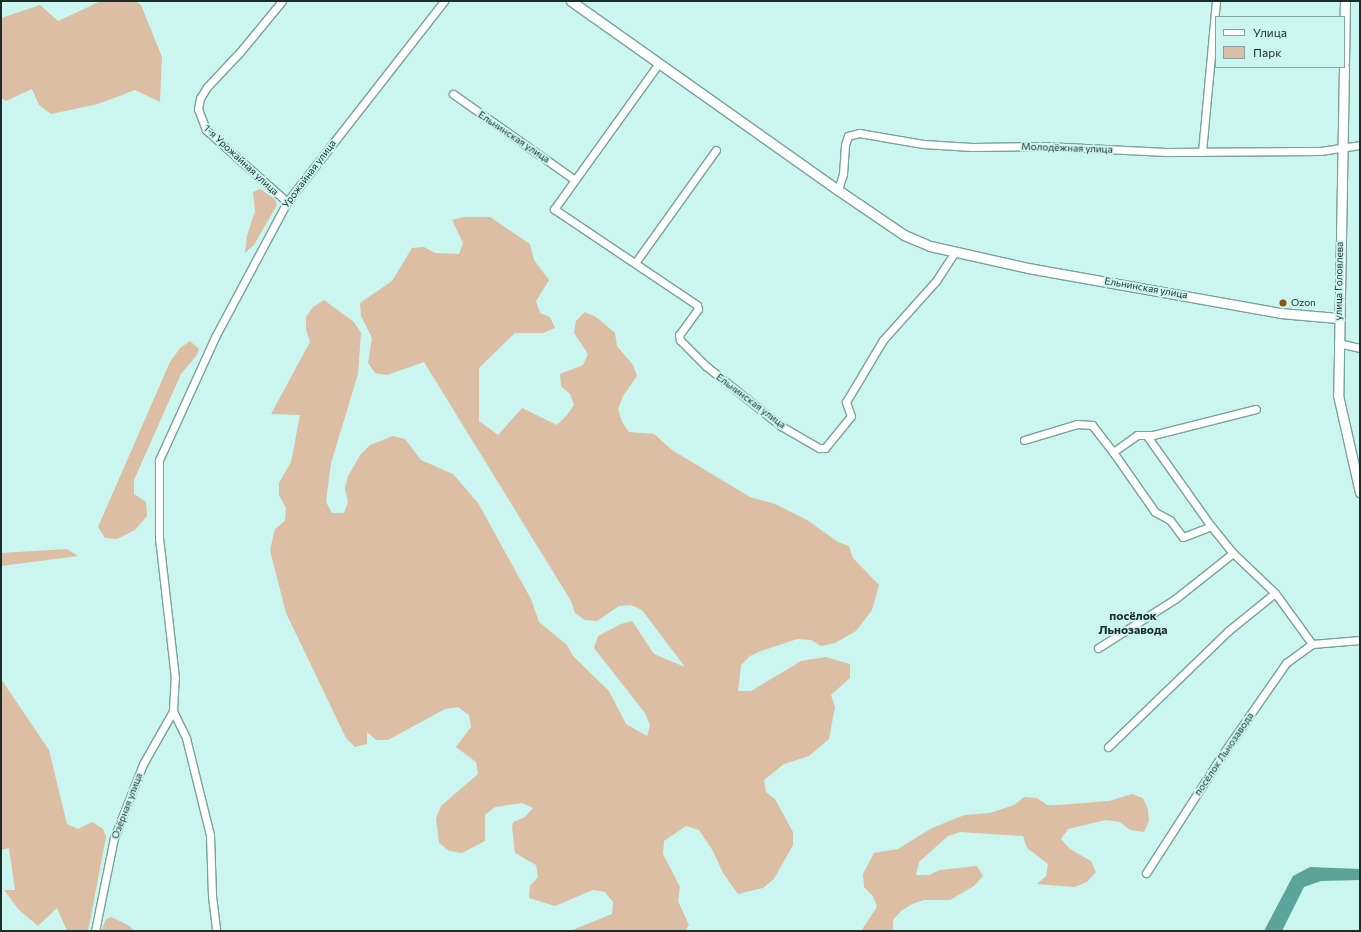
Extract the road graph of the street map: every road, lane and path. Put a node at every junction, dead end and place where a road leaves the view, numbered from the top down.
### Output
1 (282, 1) edge
2 (444, 1) edge
3 (572, 1) edge
4 (1216, 1) edge
5 (1345, 1) edge
6 (1345, 16) edge
7 (659, 63) junction
8 (1344, 68) edge
9 (453, 94) dead end
10 (1360, 145) edge
11 (1342, 148) junction
12 (716, 150) dead end
13 (1202, 152) junction
14 (575, 180) junction
15 (838, 190) junction
16 (286, 202) junction
17 (954, 252) junction
18 (635, 263) junction
19 (1338, 318) junction
20 (1338, 343) junction
21 (1360, 348) edge
22 (1256, 409) dead end
23 (1150, 435) junction
24 (1024, 440) dead end
25 (1112, 449) junction
26 (1358, 478) edge
27 (1360, 493) edge
28 (1211, 526) junction
29 (1233, 553) junction
30 (1275, 593) junction
31 (1360, 640) edge
32 (1312, 644) junction
33 (1098, 648) dead end
34 (173, 711) junction
35 (1108, 747) dead end
36 (1146, 873) dead end
37 (95, 931) edge
38 (216, 931) edge

1 - 16 street, 1-я Урожайная улица
2 - 16 street, Урожайная улица
3 - 7 main road, Ельнинская улица
4 - 13 street
5 - 6 main road
7 - 14 street, Ельнинская улица
7 - 15 main road, Ельнинская улица
8 - 11 main road, улица Головлева
9 - 14 street, Ельнинская улица
10 - 11 street, Молодёжная улица
11 - 13 street, Молодёжная улица
11 - 19 main road, улица Головлева
12 - 18 street
13 - 15 street, Молодёжная улица
14 - 18 street, Ельнинская улица
15 - 17 main road, Ельнинская улица
16 - 34 street, Урожайная улица
17 - 18 street, Ельнинская улица
17 - 19 main road, Ельнинская улица
19 - 20 main road, улица Головлева
20 - 21 street
20 - 26 main road, улица Головлева
22 - 23 street
23 - 25 street
23 - 28 street
24 - 25 street
25 - 28 street
26 - 27 main road, улица Головлева
28 - 29 street
29 - 30 street
29 - 33 street
30 - 32 street
30 - 35 street
31 - 32 street
32 - 36 street, посёлок Льнозавода
34 - 37 street, Озёрная улица
34 - 38 street

